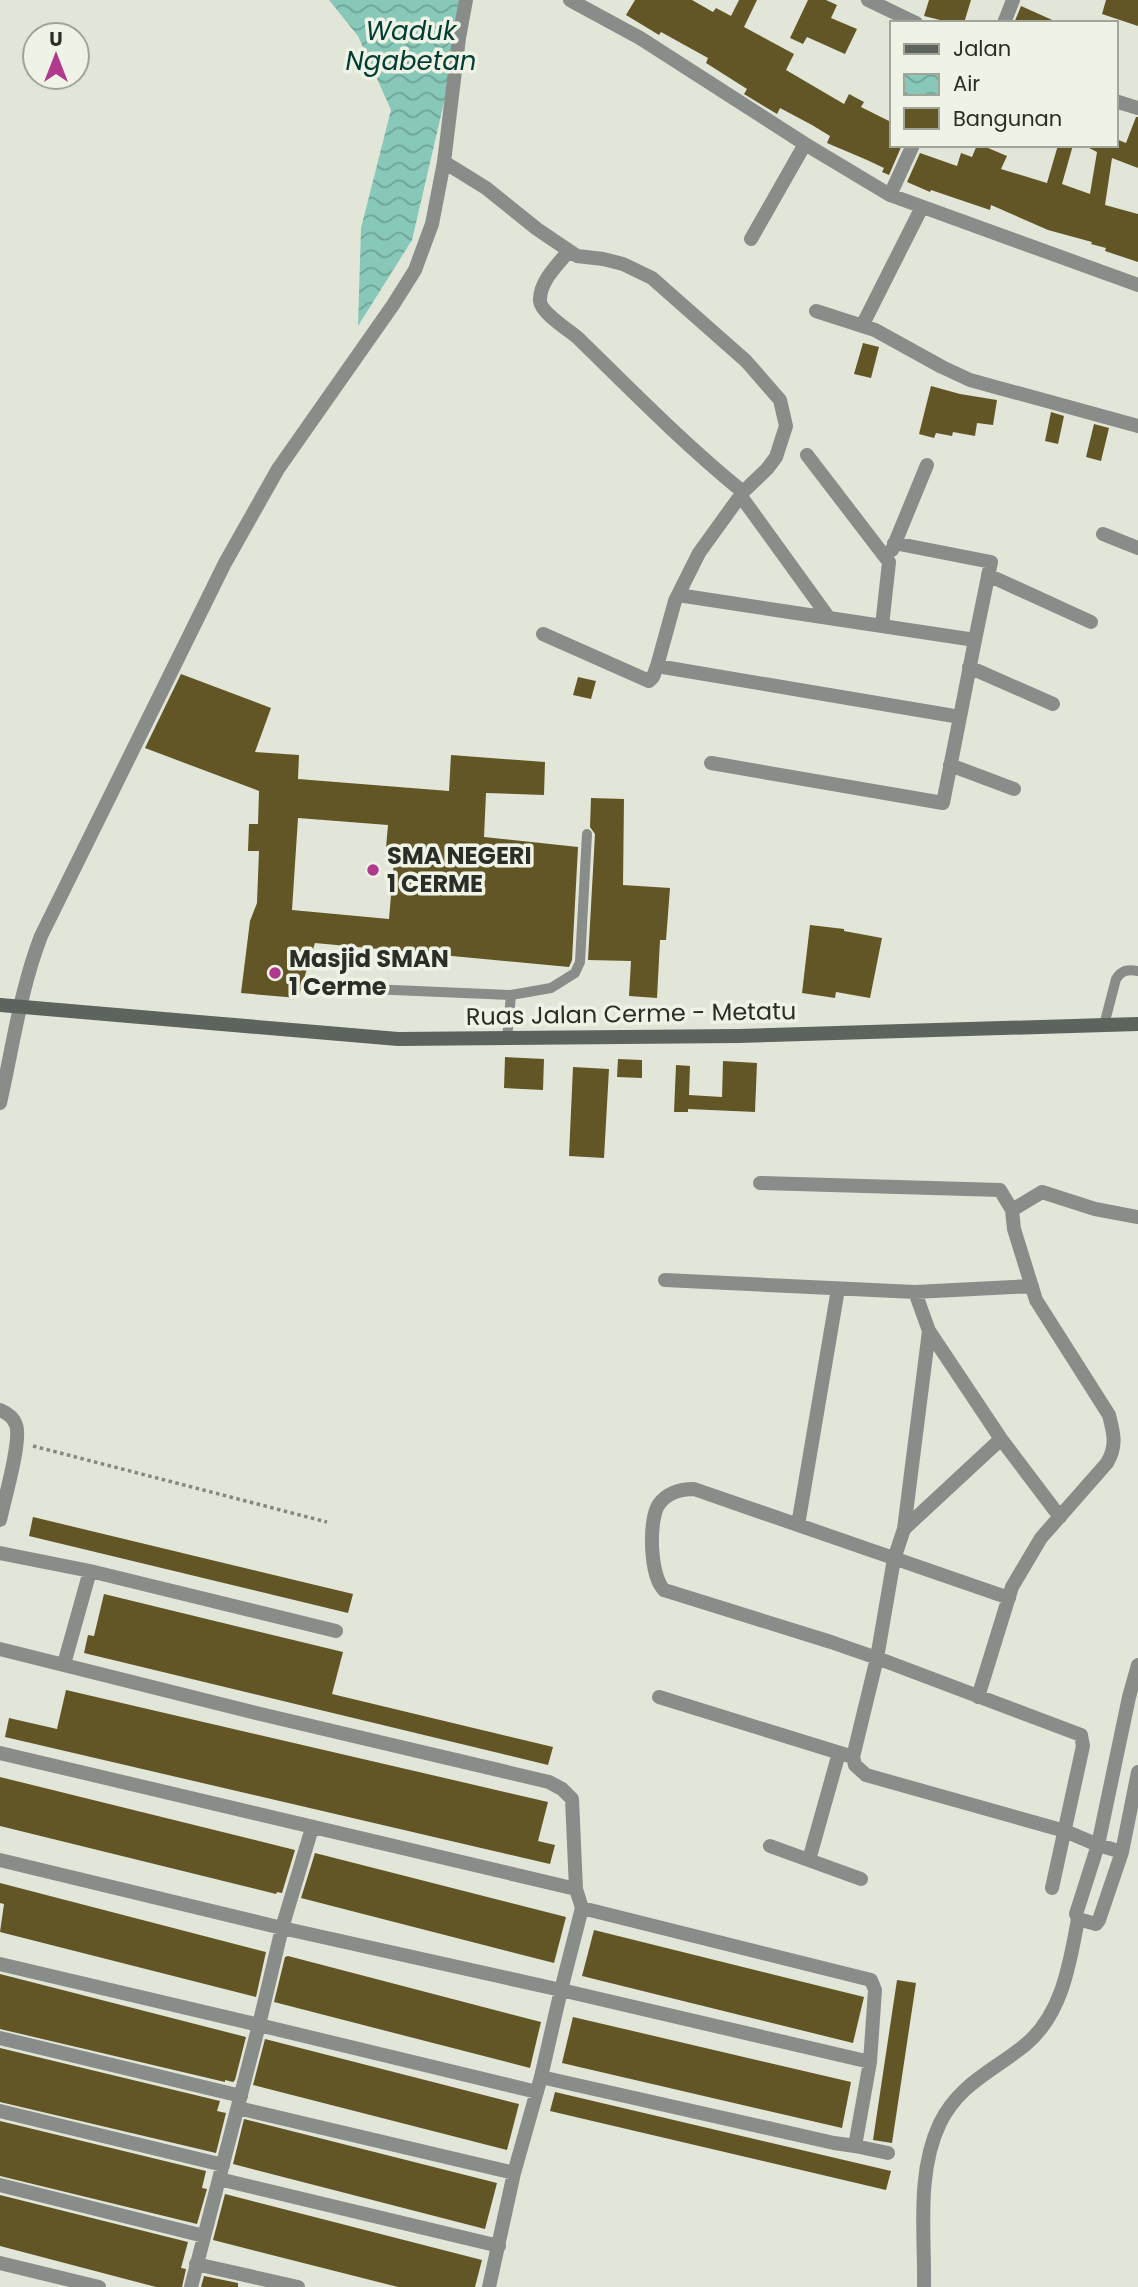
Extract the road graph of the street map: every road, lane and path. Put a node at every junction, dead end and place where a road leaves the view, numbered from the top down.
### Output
1 (466, 0) edge
2 (570, 0) edge
3 (607, 0) edge
4 (869, 0) edge
5 (1013, 0) edge
6 (599, 15) junction
7 (912, 21) edge
8 (1005, 21) edge
9 (1117, 102) edge
10 (1138, 108) edge
11 (805, 144) junction
12 (912, 147) edge
13 (443, 162) junction
14 (890, 195) junction
15 (922, 207) junction
16 (751, 239) dead end
17 (569, 251) junction
18 (1138, 285) edge
19 (816, 311) dead end
20 (862, 326) junction
21 (1138, 426) edge
22 (807, 455) dead end
23 (927, 465) dead end
24 (741, 494) junction
25 (1103, 534) dead end
26 (894, 543) junction
27 (1138, 548) edge
28 (889, 562) junction
29 (988, 575) junction
30 (678, 595) junction
31 (829, 618) junction
32 (1090, 622) dead end
33 (881, 626) junction
34 (543, 634) dead end
35 (975, 640) junction
36 (657, 666) junction
37 (969, 667) junction
38 (1053, 704) dead end
39 (960, 717) junction
40 (711, 763) dead end
41 (950, 765) junction
42 (1014, 789) dead end
43 (587, 834) dead end
44 (1138, 971) edge
45 (370, 989) dead end
46 (511, 995) junction
47 (0, 1004) edge
48 (19, 1006) junction
49 (1138, 1024) edge
50 (1104, 1026) junction
51 (507, 1039) junction
52 (0, 1103) edge
53 (760, 1183) dead end
54 (1012, 1210) junction
55 (1138, 1217) edge
56 (665, 1280) dead end
57 (1032, 1286) junction
58 (838, 1289) junction
59 (915, 1292) junction
60 (929, 1331) junction
61 (0, 1410) edge
62 (1002, 1439) junction
63 (17, 1441) junction
64 (1060, 1517) junction
65 (0, 1520) edge
66 (327, 1522) dead end
67 (798, 1525) junction
68 (904, 1529) junction
69 (0, 1553) edge
70 (894, 1559) junction
71 (90, 1571) junction
72 (1009, 1598) junction
73 (336, 1631) dead end
74 (0, 1649) edge
75 (877, 1658) junction
76 (64, 1664) junction
77 (1138, 1665) edge
78 (659, 1697) dead end
79 (978, 1697) junction
80 (0, 1753) edge
81 (846, 1755) junction
82 (1138, 1772) edge
83 (312, 1828) junction
84 (1065, 1831) junction
85 (1098, 1845) junction
86 (770, 1846) dead end
87 (1122, 1852) junction
88 (0, 1860) edge
89 (809, 1860) junction
90 (860, 1879) dead end
91 (1052, 1888) dead end
92 (576, 1889) junction
93 (582, 1908) junction
94 (1078, 1920) junction
95 (282, 1928) junction
96 (0, 1964) edge
97 (561, 1990) junction
98 (259, 2025) junction
99 (0, 2038) edge
100 (870, 2062) junction
101 (539, 2085) junction
102 (239, 2102) junction
103 (0, 2111) edge
104 (855, 2146) junction
105 (888, 2152) dead end
106 (221, 2172) junction
107 (514, 2173) junction
108 (0, 2185) edge
109 (204, 2236) junction
110 (499, 2246) junction
111 (0, 2263) edge
112 (197, 2264) junction
113 (99, 2287) edge
114 (191, 2287) edge
115 (298, 2287) edge
116 (489, 2287) edge
117 (924, 2287) edge

1 - 13 street
2 - 6 street
3 - 6 street
4 - 7 street
5 - 8 street
6 - 11 street
9 - 10 street
11 - 14 street
11 - 16 street
12 - 14 street
13 - 17 street
13 - 48 street
14 - 15 street
15 - 18 street
15 - 20 street
17 - 24 street
17 - 24 street
19 - 20 street
20 - 21 street
22 - 28 street
23 - 26 street
24 - 30 street
24 - 31 street
25 - 27 street
26 - 28 street
26 - 29 street
28 - 33 street
29 - 32 street
29 - 35 street
30 - 31 street
30 - 36 street
31 - 33 street
33 - 35 street
34 - 36 street
35 - 37 street
36 - 39 street
37 - 38 street
37 - 39 street
39 - 41 street
40 - 41 street
41 - 42 street
43 - 46 lane
44 - 50 lane
45 - 46 lane
46 - 51 lane
47 - 48 main road, Ruas Jalan Cerme - Metatu
48 - 51 main road, Ruas Jalan Cerme - Metatu
48 - 52 street
49 - 50 main road, Ruas Jalan Cerme - Metatu
50 - 51 main road, Ruas Jalan Cerme - Metatu
53 - 54 street
54 - 55 street
54 - 57 street
56 - 58 street
57 - 59 street
57 - 64 street
58 - 59 street
58 - 67 street
59 - 60 street
60 - 62 street
60 - 68 street
61 - 63 street
62 - 64 street
62 - 68 street
63 - 65 street
63 - 66 path
64 - 72 street
67 - 70 street
67 - 75 street
68 - 70 street
69 - 71 street
70 - 72 street
70 - 75 street
71 - 73 street
71 - 76 street
72 - 79 street
74 - 76 street
75 - 79 street
75 - 81 street
76 - 92 street
77 - 85 street
78 - 81 street
79 - 84 street
80 - 83 street
81 - 84 street
81 - 89 street
82 - 87 street
83 - 92 street
83 - 95 street
84 - 85 street
84 - 91 street
85 - 87 street
85 - 94 street
86 - 89 street
87 - 94 street
88 - 95 street
89 - 90 street
92 - 93 street
93 - 97 street
93 - 100 street
94 - 117 street
95 - 97 street
95 - 98 street
96 - 98 street
97 - 100 street
97 - 101 street
98 - 101 street
98 - 102 street
99 - 102 street
100 - 104 street
101 - 104 street
101 - 107 street
102 - 106 street
102 - 107 street
103 - 106 street
104 - 105 street
106 - 109 street
106 - 110 street
107 - 110 street
108 - 109 street
109 - 112 street
110 - 116 street
111 - 113 street
112 - 114 street
112 - 115 street

